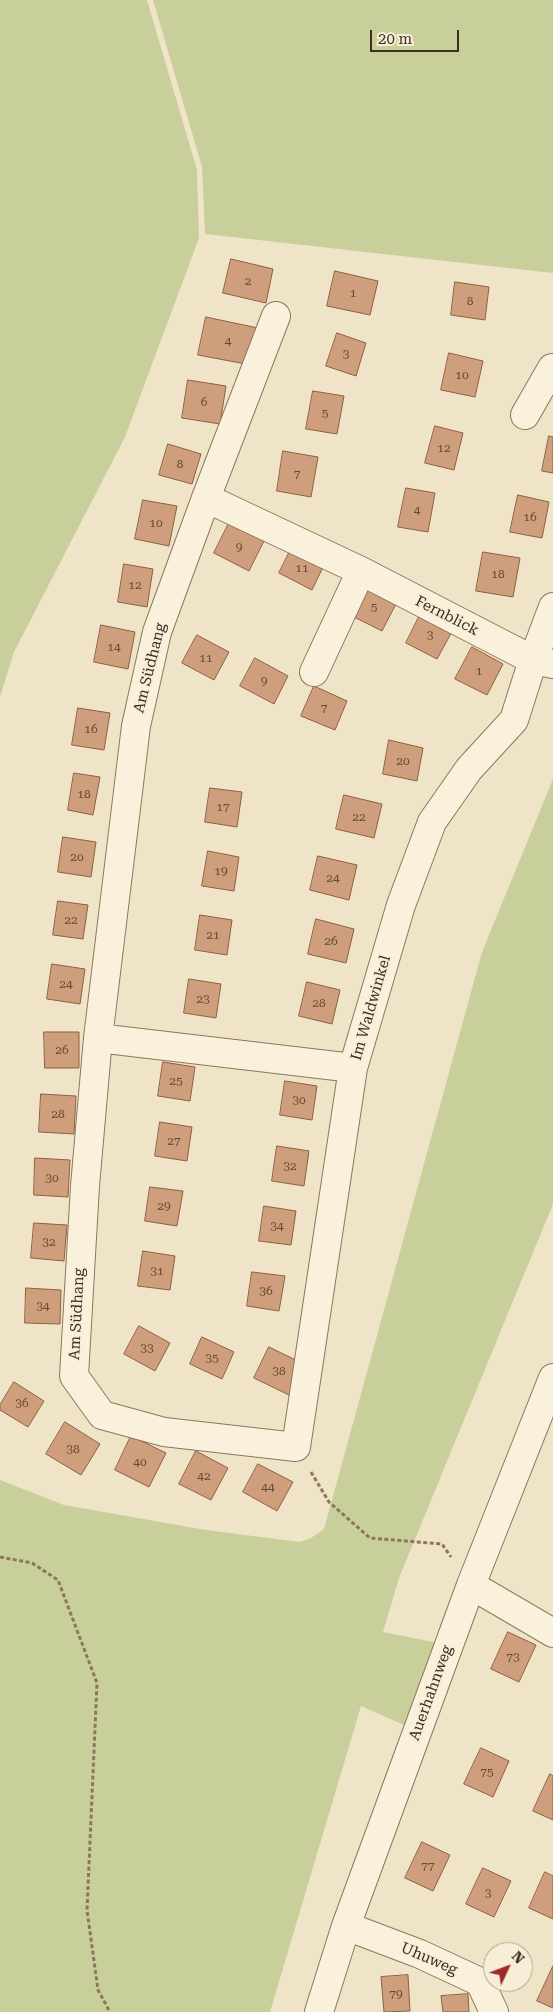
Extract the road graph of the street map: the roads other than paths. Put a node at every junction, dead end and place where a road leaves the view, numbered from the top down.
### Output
1 (276, 316) dead end
2 (552, 368) dead end
3 (538, 402) edge
4 (206, 498) junction
5 (361, 571) junction
6 (553, 607) edge
7 (543, 662) edge
8 (314, 672) dead end
9 (98, 1038) junction
10 (353, 1068) junction
11 (553, 1378) edge
12 (296, 1447) joint
13 (471, 1585) junction
14 (553, 1633) edge
15 (346, 1926) junction
16 (319, 2012) edge
17 (494, 2012) edge

1 - 4 street, Am Südhang
2 - 3 street
4 - 5 street, Fernblick
4 - 9 street, Am Südhang
5 - 7 street, Fernblick
5 - 8 street
6 - 7 street, Im Waldwinkel
7 - 10 street, Im Waldwinkel
9 - 10 street
9 - 12 street, Am Südhang
10 - 12 street, Im Waldwinkel
11 - 13 street, Auerhahnweg
13 - 14 street
13 - 15 street, Auerhahnweg
15 - 16 street, Auerhahnweg
15 - 17 street, Uhuweg

